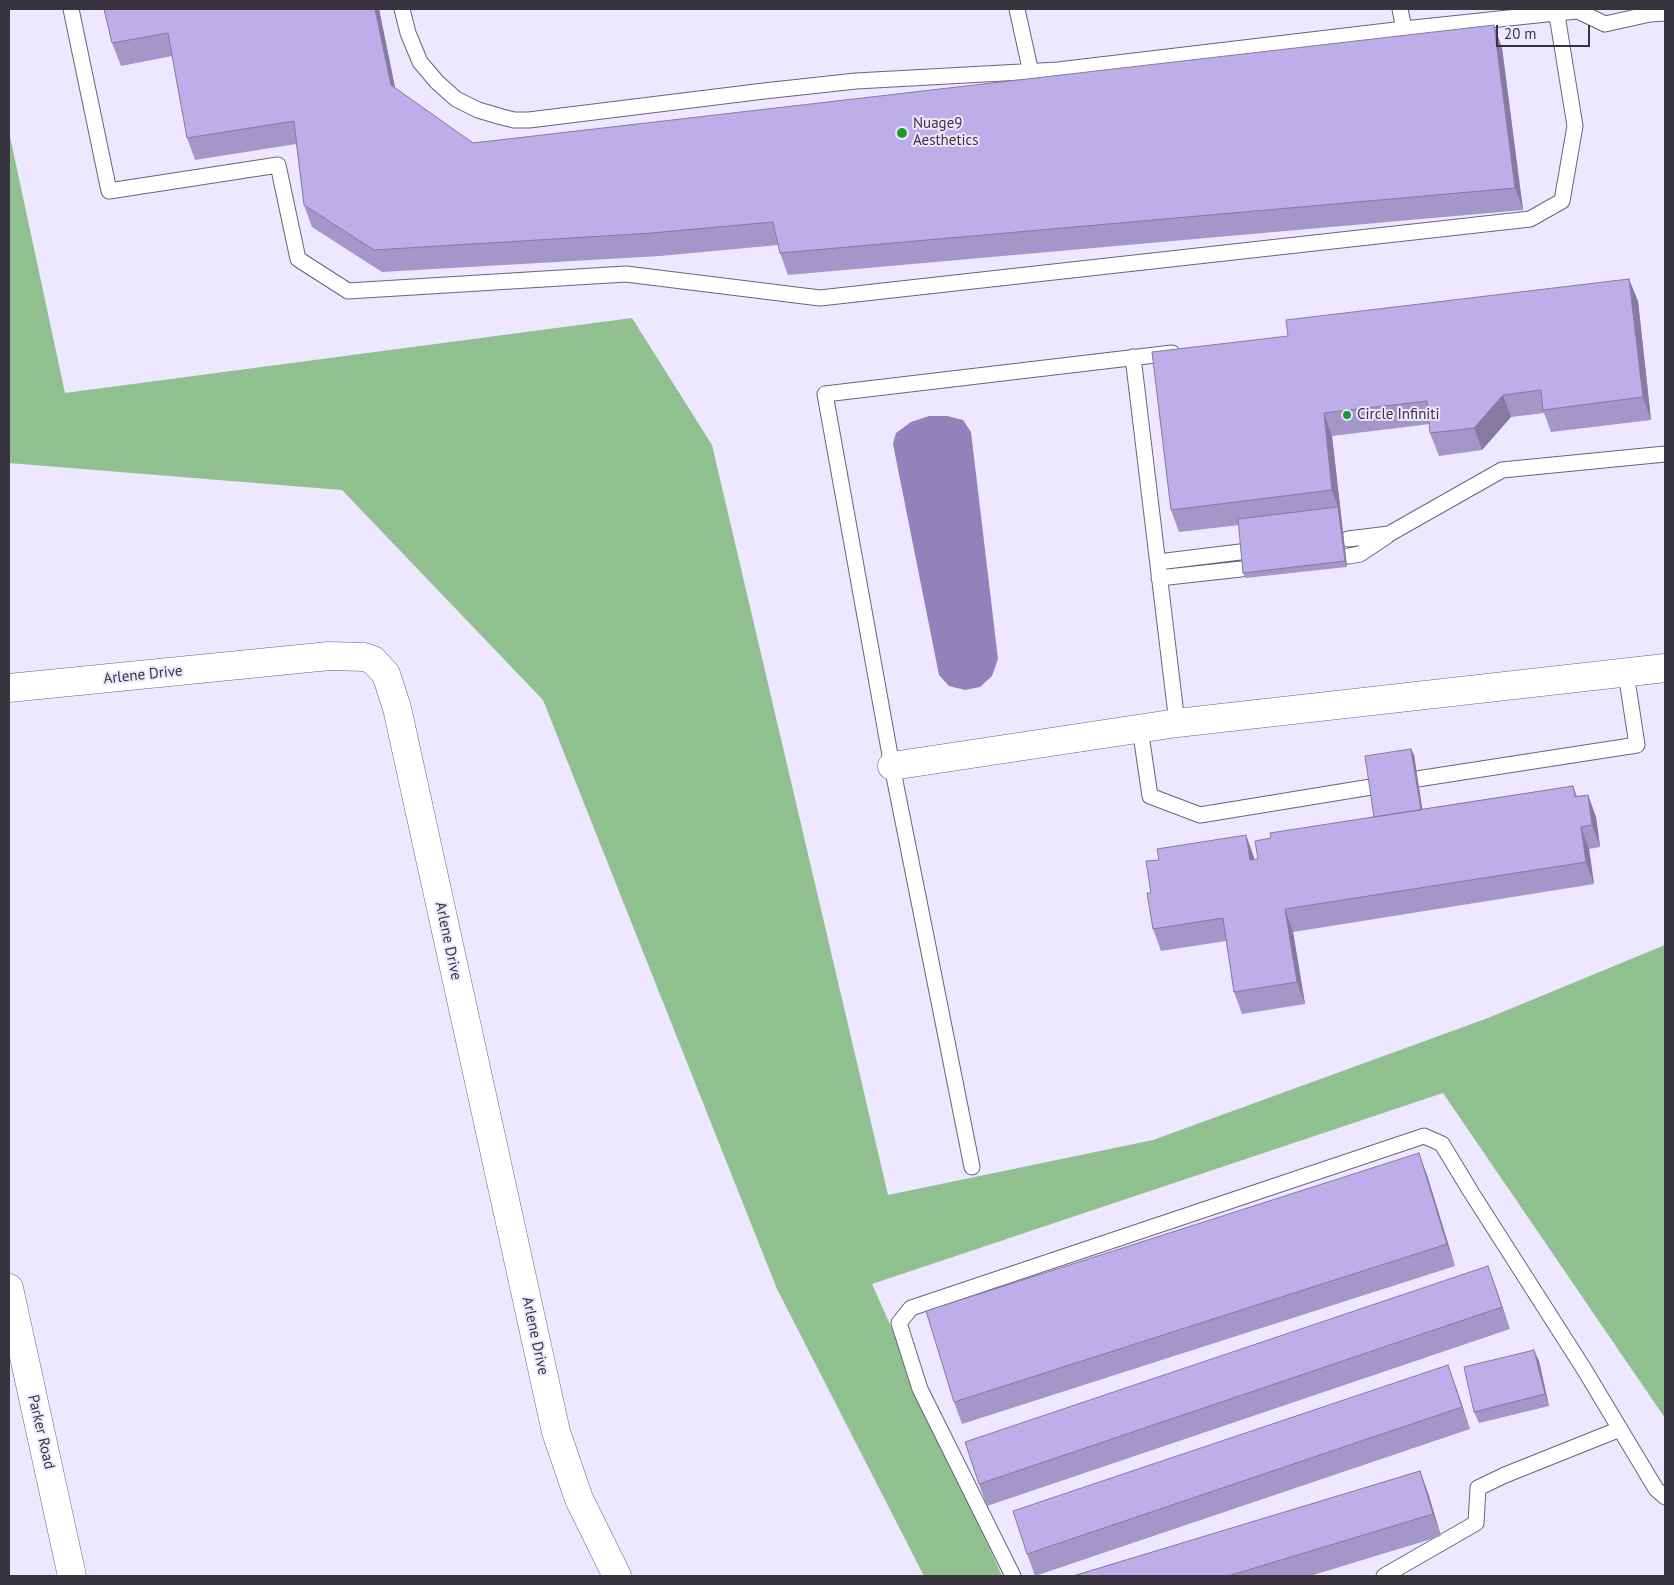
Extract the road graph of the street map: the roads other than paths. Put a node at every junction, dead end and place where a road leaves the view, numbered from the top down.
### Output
1 (71, 9) edge
2 (402, 9) edge
3 (1017, 9) edge
4 (1400, 9) edge
5 (1580, 10) edge
6 (1556, 11) edge
7 (1665, 13) edge
8 (1491, 15) edge
9 (1404, 29) junction
10 (1031, 73) junction
11 (1189, 351) edge
12 (1133, 357) junction
13 (1665, 454) edge
14 (1389, 534) junction
15 (1348, 539) dead end
16 (1240, 552) edge
17 (1350, 556) dead end
18 (1158, 562) junction
19 (1241, 568) edge
20 (1159, 578) junction
21 (1665, 668) edge
22 (1626, 673) junction
23 (9, 688) edge
24 (1177, 723) junction
25 (1140, 728) junction
26 (892, 766) junction
27 (1417, 779) edge
28 (1371, 787) edge
29 (972, 1167) dead end
30 (9, 1288) edge
31 (1620, 1429) junction
32 (1665, 1497) edge
33 (72, 1576) edge
34 (617, 1576) edge
35 (1013, 1576) edge
36 (1384, 1576) edge

1 - 6 lane
2 - 10 lane
3 - 10 lane
4 - 9 lane
5 - 6 lane
5 - 7 lane
6 - 8 lane
8 - 9 lane
9 - 10 lane
11 - 12 lane
12 - 18 lane
12 - 26 lane
13 - 14 lane
14 - 15 lane
14 - 17 lane
16 - 18 lane
18 - 20 lane
19 - 20 lane
20 - 24 lane
21 - 22 street
22 - 24 street
22 - 27 lane
23 - 34 street, Arlene Drive
24 - 25 street
25 - 26 street
25 - 28 lane
26 - 29 lane
30 - 33 street, Parker Road
31 - 32 lane
31 - 35 lane
31 - 36 lane

